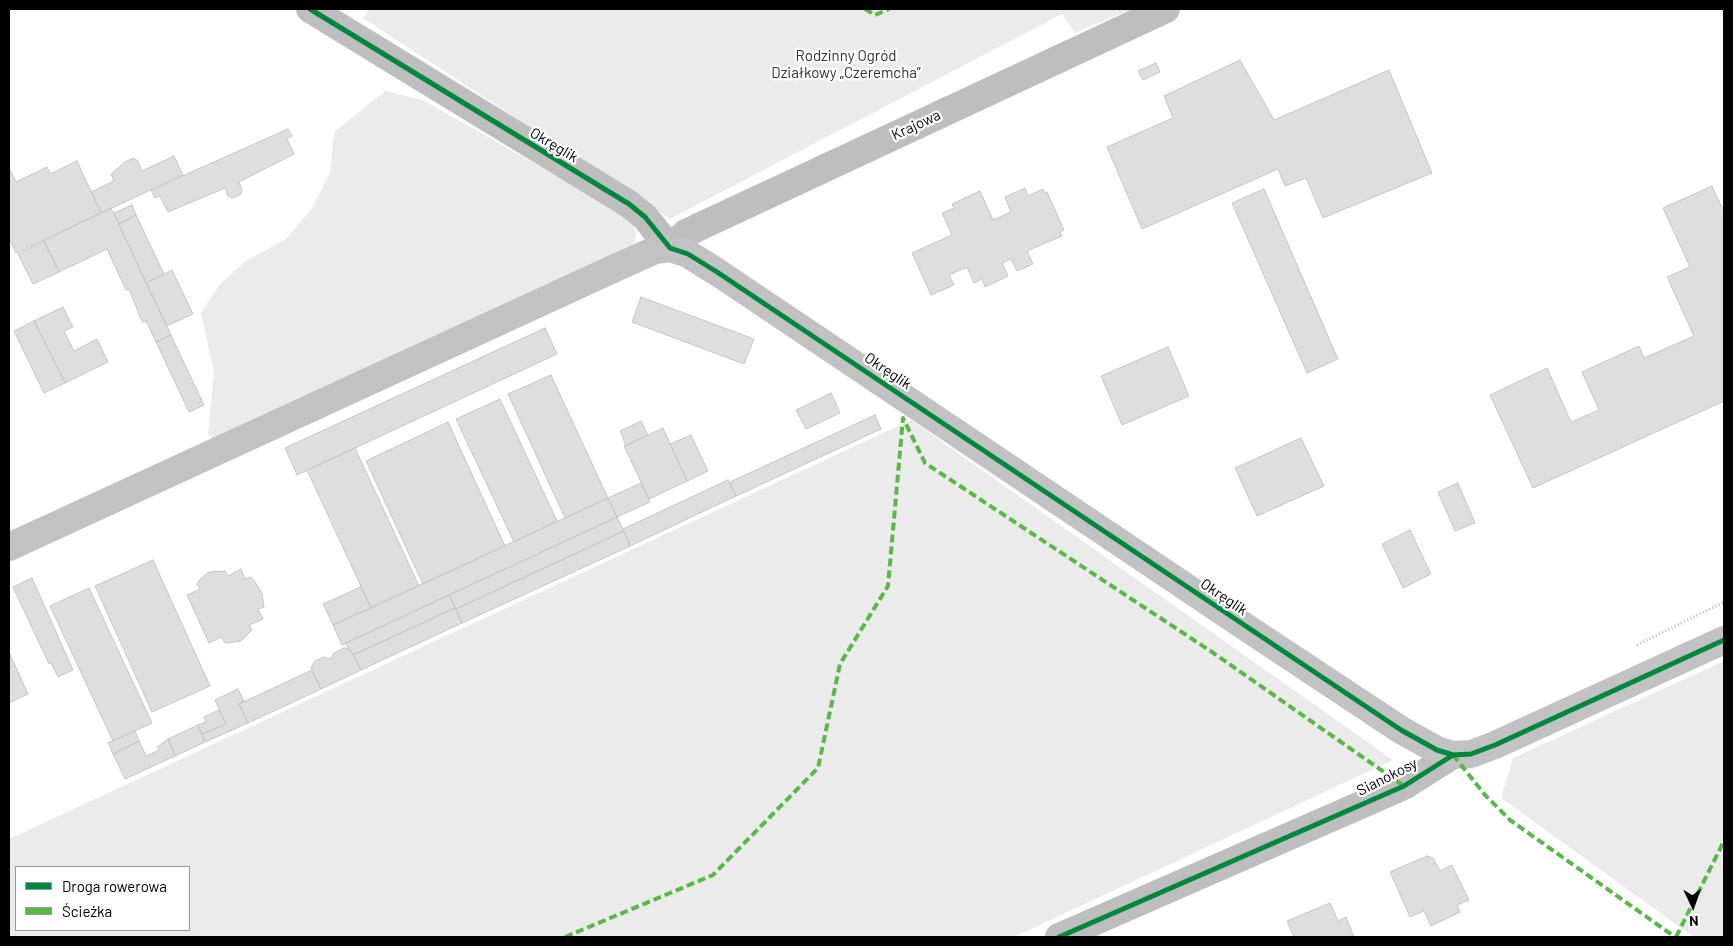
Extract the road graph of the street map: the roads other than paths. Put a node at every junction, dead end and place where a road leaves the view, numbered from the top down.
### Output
1 (310, 9) edge
2 (1166, 9) edge
3 (670, 248) junction
4 (9, 547) edge
5 (1724, 640) edge
6 (1453, 755) junction
7 (1059, 937) edge

1 - 3 street, Okręglik
2 - 3 street, Krajowa
3 - 4 street
3 - 6 street, Okręglik
5 - 6 street, Sianokosy
6 - 7 street, Sianokosy

